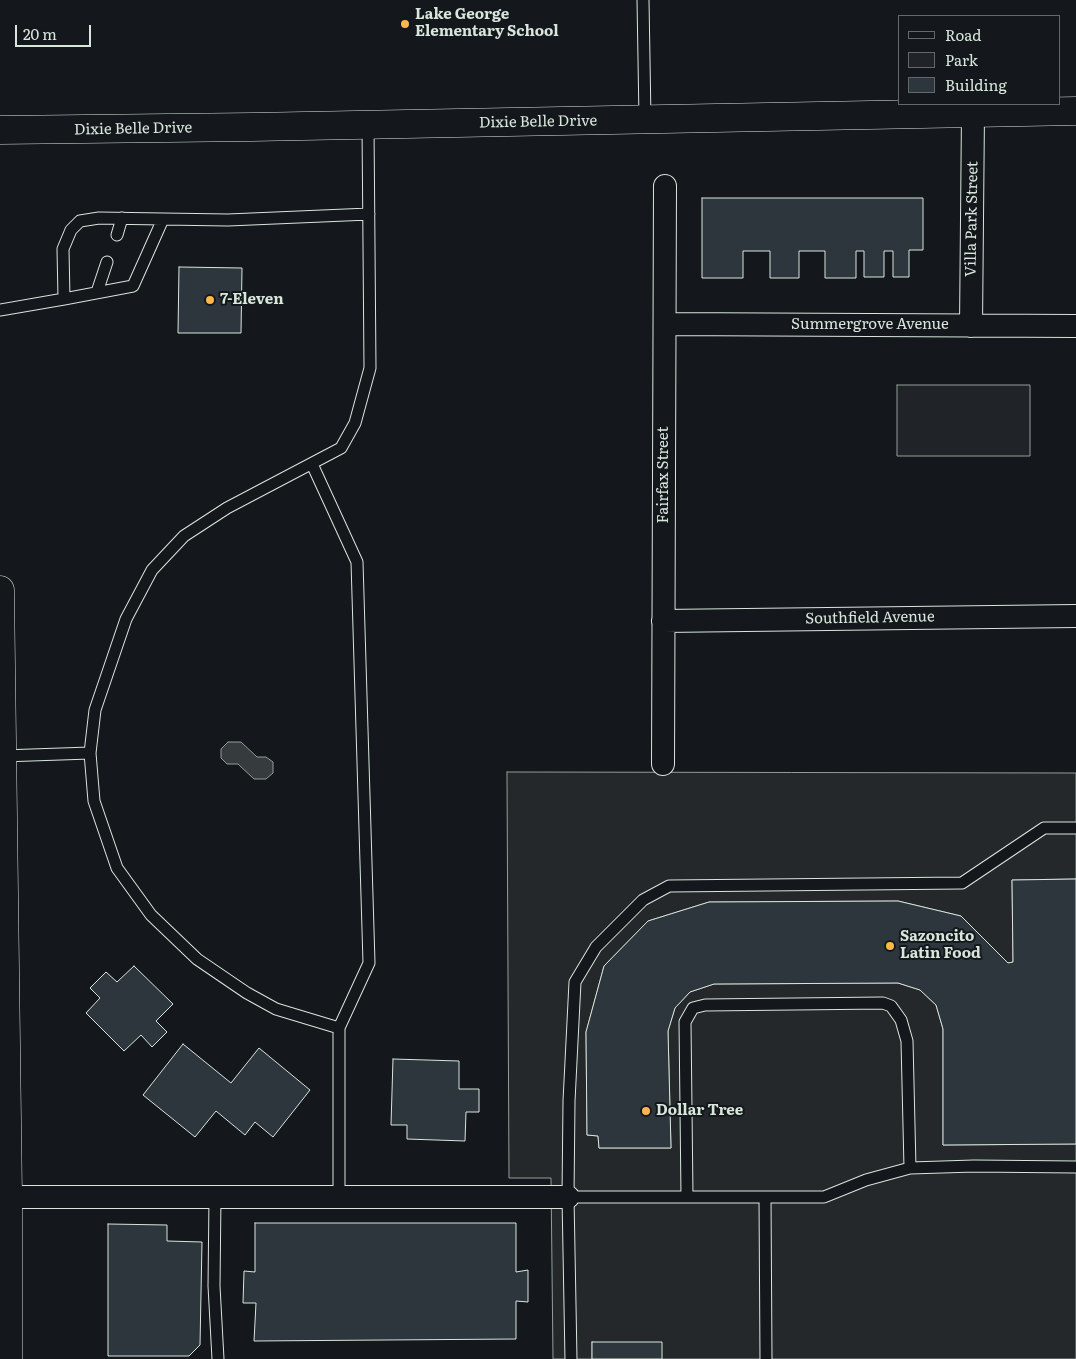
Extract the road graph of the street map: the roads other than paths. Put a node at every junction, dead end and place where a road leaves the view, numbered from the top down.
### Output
1 (642, 0) edge
2 (1076, 111) edge
3 (973, 112) junction
4 (645, 119) junction
5 (368, 125) junction
6 (0, 130) edge
7 (665, 186) dead end
8 (369, 214) junction
9 (122, 218) junction
10 (163, 220) junction
11 (117, 235) dead end
12 (107, 262) dead end
13 (97, 292) junction
14 (64, 299) junction
15 (0, 310) edge
16 (664, 324) junction
17 (971, 326) junction
18 (1076, 326) edge
19 (312, 464) junction
20 (0, 590) edge
21 (1076, 616) edge
22 (663, 621) junction
23 (0, 647) edge
24 (90, 754) junction
25 (2, 756) junction
26 (663, 764) dead end
27 (1076, 828) edge
28 (339, 1028) junction
29 (1076, 1166) edge
30 (4, 1167) edge
31 (910, 1168) junction
32 (8, 1197) junction
33 (216, 1197) junction
34 (339, 1197) junction
35 (568, 1197) junction
36 (687, 1197) junction
37 (765, 1197) junction
38 (8, 1359) edge
39 (218, 1359) edge
40 (571, 1359) edge
41 (766, 1359) edge

1 - 4 lane
2 - 3 street, Dixie Belle Drive
3 - 4 street, Dixie Belle Drive
3 - 17 street, Villa Park Street
4 - 5 street, Dixie Belle Drive
5 - 6 street, Dixie Belle Drive
5 - 8 lane
7 - 16 street, Fairfax Street
8 - 10 lane
8 - 19 lane
9 - 10 lane
9 - 11 lane
9 - 14 lane
10 - 13 lane
12 - 13 lane
13 - 14 lane
14 - 15 lane
16 - 17 street, Summergrove Avenue
16 - 22 street, Fairfax Street
17 - 18 street, Summergrove Avenue
19 - 24 lane
19 - 28 lane
20 - 23 street
21 - 22 street, Southfield Avenue
22 - 26 street, Fairfax Street
23 - 25 street
24 - 25 lane
24 - 28 lane
25 - 30 street
27 - 35 lane
28 - 34 lane
29 - 31 lane
30 - 32 street
31 - 36 lane
31 - 37 lane
32 - 33 street
32 - 38 street
33 - 34 street
33 - 39 lane
34 - 35 street
35 - 36 lane
35 - 40 lane
36 - 37 lane
37 - 41 lane

